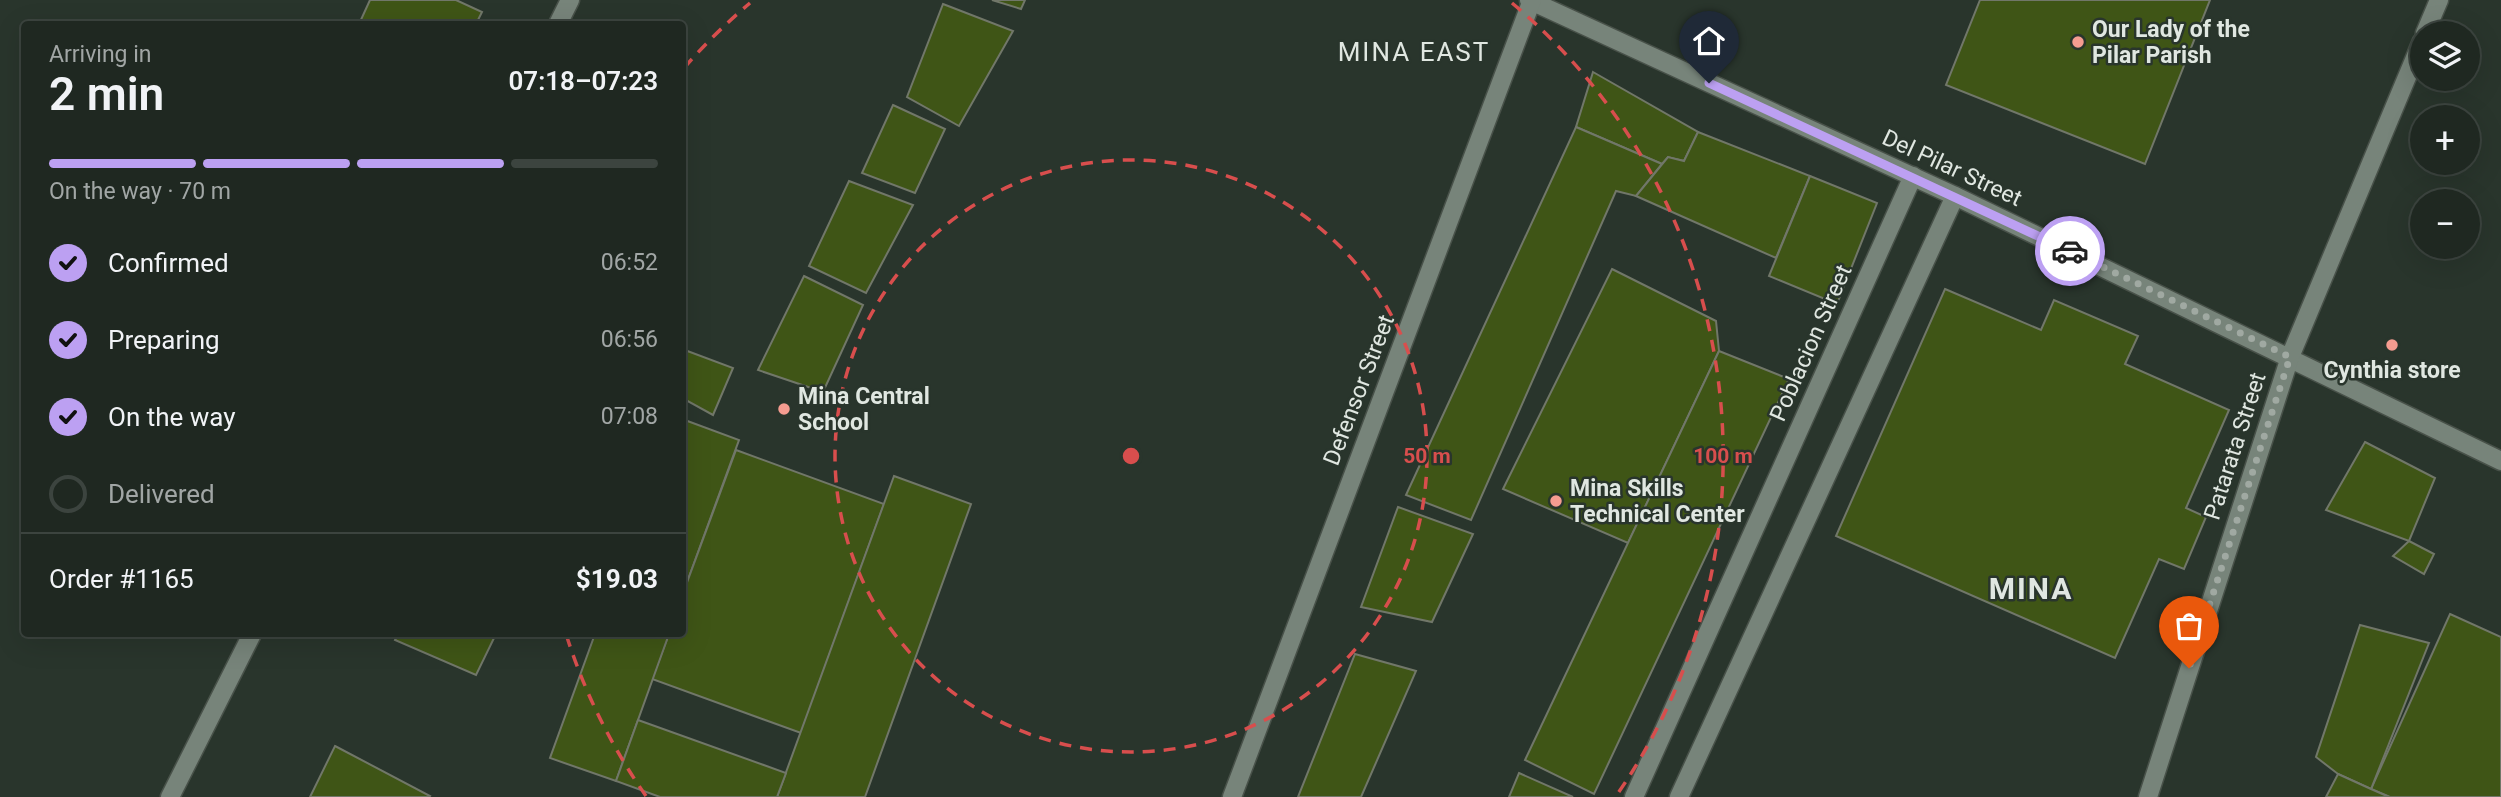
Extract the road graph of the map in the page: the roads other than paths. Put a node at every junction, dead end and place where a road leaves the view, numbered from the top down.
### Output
1 (570, 0) edge
2 (1531, 0) edge
3 (2439, 0) edge
4 (560, 21) edge
5 (2430, 21) edge
6 (2410, 70) edge
7 (1913, 176) junction
8 (1955, 196) junction
9 (2290, 357) junction
10 (2501, 461) edge
11 (250, 637) edge
12 (170, 797) edge
13 (1232, 797) edge
14 (1634, 797) edge
15 (1679, 797) edge
16 (2148, 797) edge

1 - 4 street
2 - 7 street, Del Pilar Street
2 - 13 street, Defensor Street
3 - 5 street
6 - 9 street, Patarata Street
7 - 8 street, Del Pilar Street
7 - 14 street, Poblacion Street
8 - 9 street, Del Pilar Street
8 - 15 street
9 - 10 street, Del Pilar Street
9 - 16 street, Patarata Street
11 - 12 street

